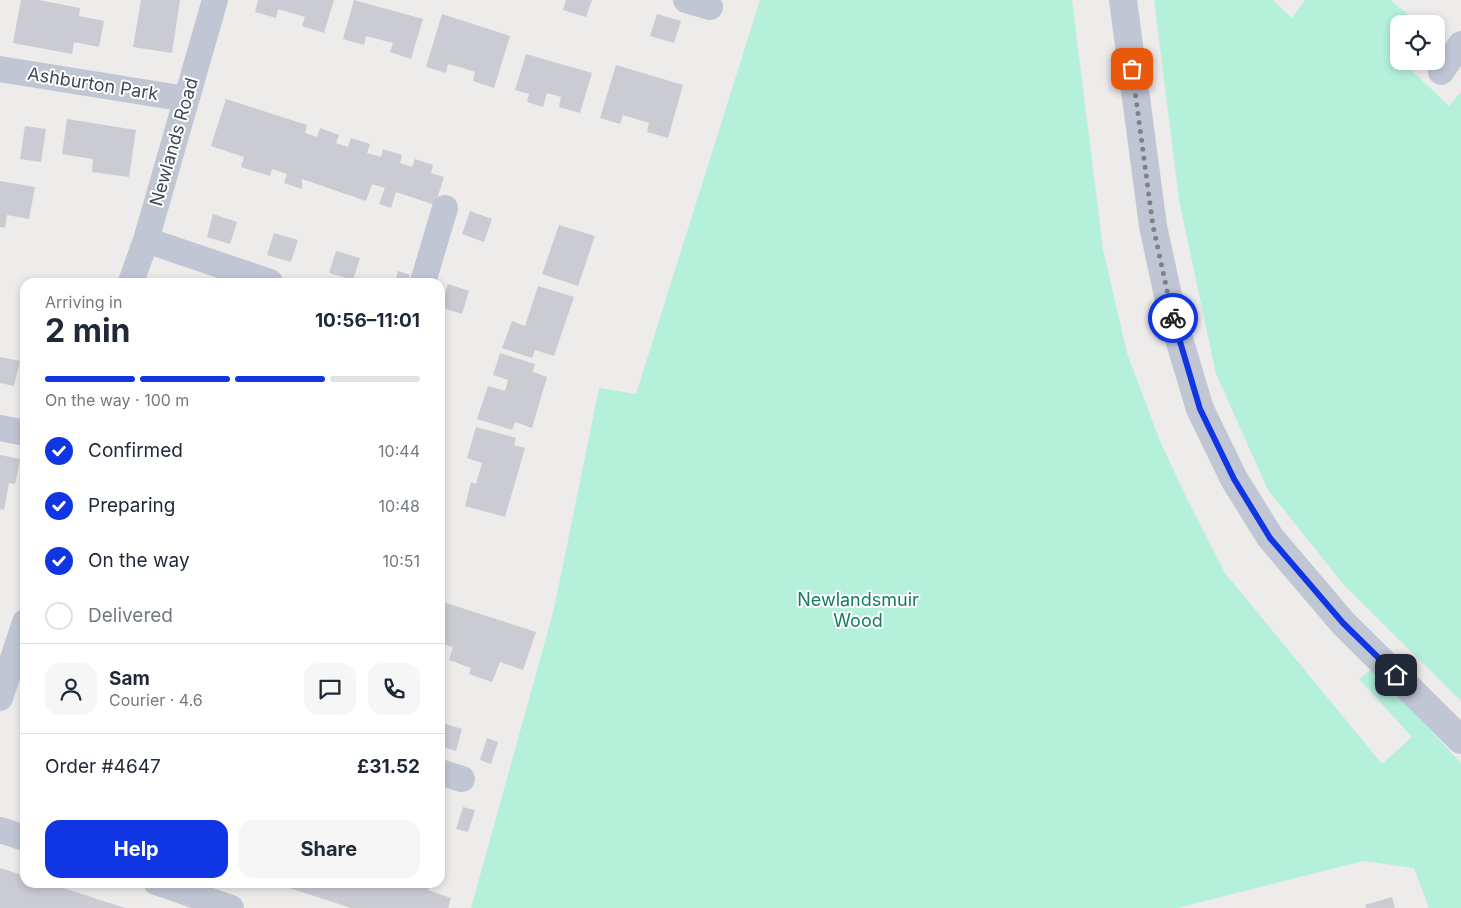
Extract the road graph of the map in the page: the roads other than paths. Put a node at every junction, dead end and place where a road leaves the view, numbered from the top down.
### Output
1 (215, 0) edge
2 (1123, 0) edge
3 (1461, 44) edge
4 (0, 69) edge
5 (1441, 72) dead end
6 (186, 98) junction
7 (445, 208) dead end
8 (146, 240) junction
9 (132, 278) edge
10 (258, 278) edge
11 (424, 278) edge
12 (0, 428) edge
13 (20, 431) edge
14 (20, 637) edge
15 (0, 698) edge
16 (1461, 740) edge
17 (0, 830) edge
18 (20, 836) edge
19 (197, 889) edge
20 (231, 908) edge

1 - 6 street, Newlands Road
2 - 16 street
3 - 5 street
4 - 6 street, Ashburton Park
6 - 8 street, Newlands Road
7 - 11 street
8 - 9 street, Newlands Road
8 - 10 street
12 - 13 street
14 - 15 street
17 - 18 street
19 - 20 street

